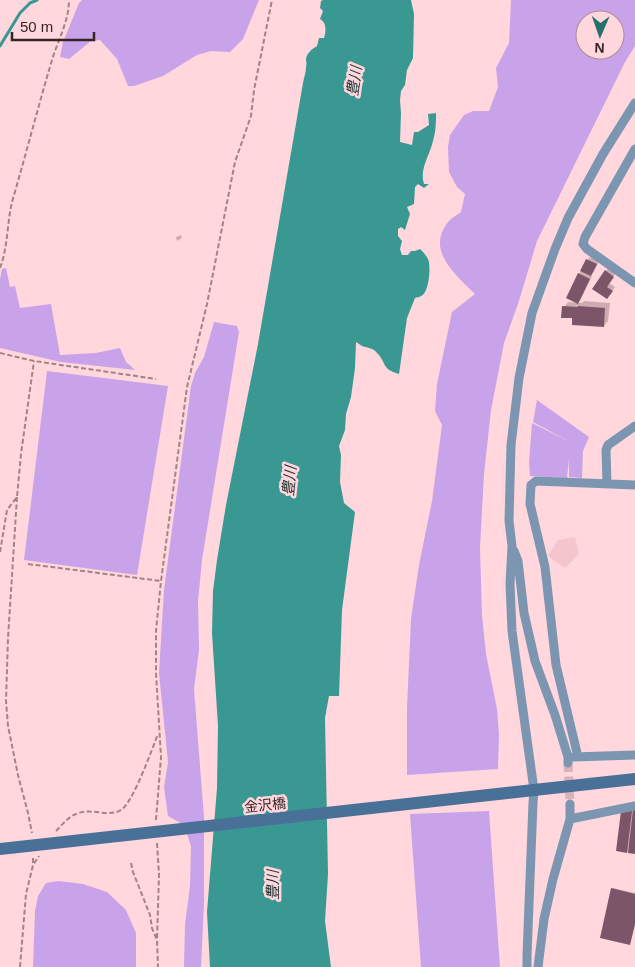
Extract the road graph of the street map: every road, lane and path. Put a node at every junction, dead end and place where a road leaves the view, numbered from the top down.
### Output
1 (69, 0) edge
2 (272, 0) edge
3 (635, 103) edge
4 (634, 151) edge
5 (0, 268) edge
6 (635, 283) edge
7 (0, 353) edge
8 (34, 361) junction
9 (156, 379) dead end
10 (635, 426) edge
11 (607, 484) junction
12 (635, 486) edge
13 (17, 497) junction
14 (512, 546) junction
15 (0, 552) edge
16 (28, 564) dead end
17 (161, 581) junction
18 (635, 755) edge
19 (578, 757) junction
20 (635, 779) edge
21 (534, 790) junction
22 (570, 804) tunnel mouth
23 (635, 806) edge
24 (570, 819) junction
25 (156, 826) dead end
26 (32, 834) dead end
27 (156, 836) dead end
28 (0, 849) edge
29 (33, 858) dead end
30 (131, 863) dead end
31 (33, 865) dead end
32 (157, 940) junction
33 (158, 967) edge
34 (528, 967) edge
35 (538, 967) edge

1 - 5 path
2 - 17 path
3 - 14 street
4 - 6 street
7 - 8 path
8 - 9 path
8 - 13 path
10 - 11 street
11 - 12 street
11 - 19 street
13 - 15 path
13 - 26 path
14 - 19 street
14 - 21 street
16 - 17 path
17 - 25 path
18 - 19 street
20 - 21 main road, 金沢橋
21 - 28 main road, 金沢橋, bridge
21 - 34 street
22 - 24 street
23 - 24 street
24 - 35 street
27 - 32 path
29 - 31 path
30 - 32 path
32 - 33 path

